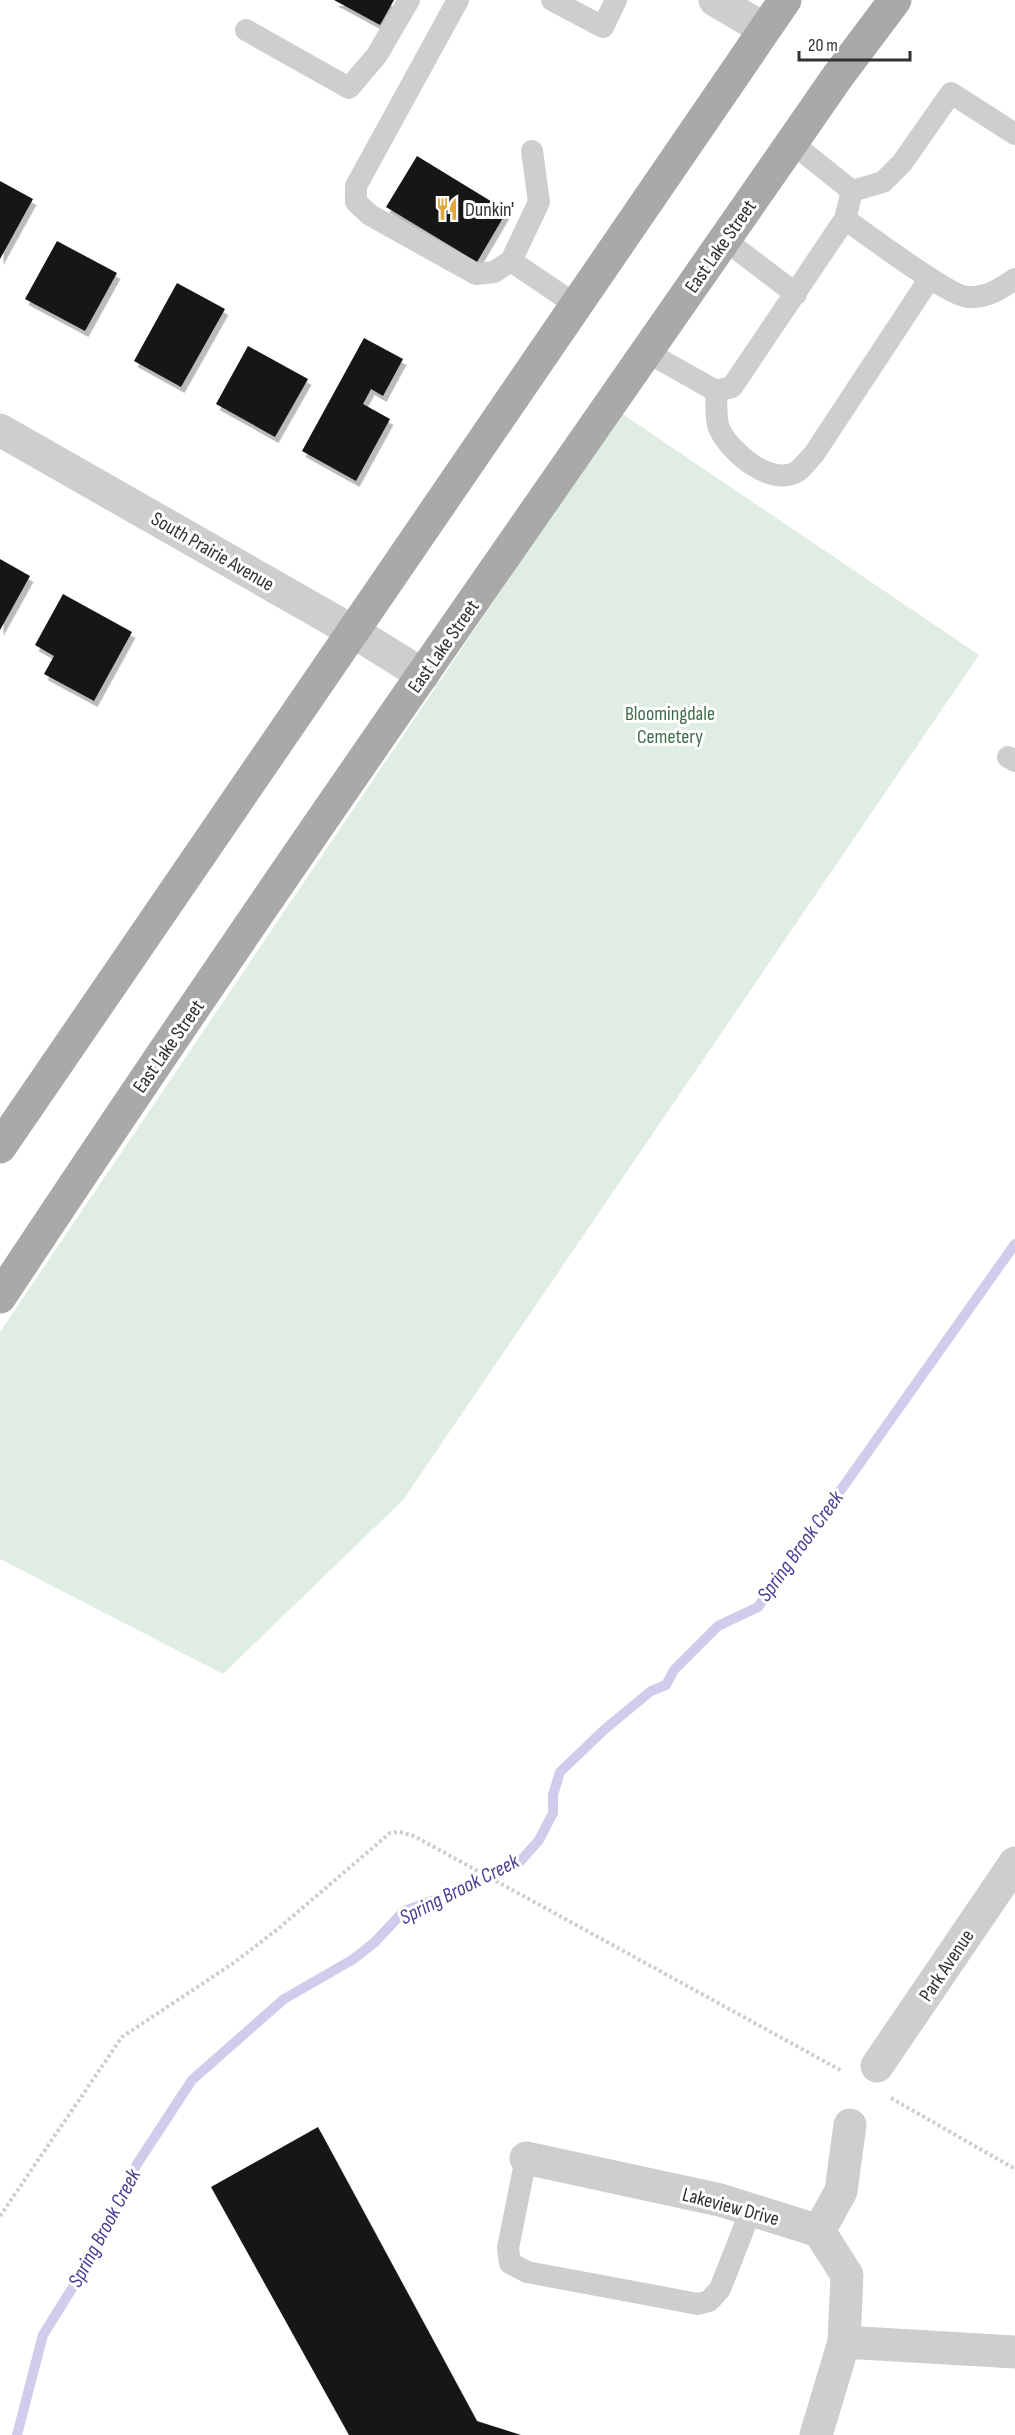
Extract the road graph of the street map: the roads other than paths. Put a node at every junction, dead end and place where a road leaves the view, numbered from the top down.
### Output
1 (409, 0) edge
2 (458, 0) edge
3 (552, 0) edge
4 (616, 0) edge
5 (715, 0) edge
6 (784, 0) edge
7 (895, 0) edge
8 (764, 29) junction
9 (246, 30) dead end
10 (1015, 134) edge
11 (792, 143) junction
12 (532, 152) dead end
13 (852, 191) junction
14 (845, 219) junction
15 (724, 240) junction
16 (511, 261) junction
17 (930, 278) junction
18 (1015, 279) edge
19 (796, 294) junction
20 (576, 305) junction
21 (647, 352) junction
22 (716, 391) junction
23 (0, 430) edge
24 (354, 632) junction
25 (423, 675) junction
26 (0, 1147) edge
27 (0, 1297) edge
28 (1015, 1863) edge
29 (870, 2079) road end
30 (850, 2125) dead end
31 (526, 2158) joint
32 (751, 2210) junction
33 (819, 2231) junction
34 (844, 2342) junction
35 (1015, 2352) edge
36 (816, 2435) edge

1 - 9 lane
2 - 16 lane
3 - 4 lane
5 - 8 street
6 - 8 main road
7 - 11 main road, East Lake Street
8 - 20 main road
10 - 13 lane
11 - 13 lane
11 - 15 main road, East Lake Street
12 - 16 lane
13 - 14 lane
14 - 17 lane
14 - 19 lane
15 - 19 lane
15 - 21 main road, East Lake Street
16 - 20 lane
17 - 18 lane
17 - 22 lane
19 - 22 lane
20 - 24 main road
21 - 22 lane
21 - 25 main road, East Lake Street
23 - 24 street, South Prairie Avenue
24 - 25 street, South Prairie Avenue
24 - 26 main road
25 - 27 main road, East Lake Street
28 - 29 street, Park Avenue
30 - 33 street
31 - 32 street, Lakeview Drive
31 - 32 lane
32 - 33 street, Lakeview Drive
33 - 34 street
34 - 35 street
34 - 36 street

